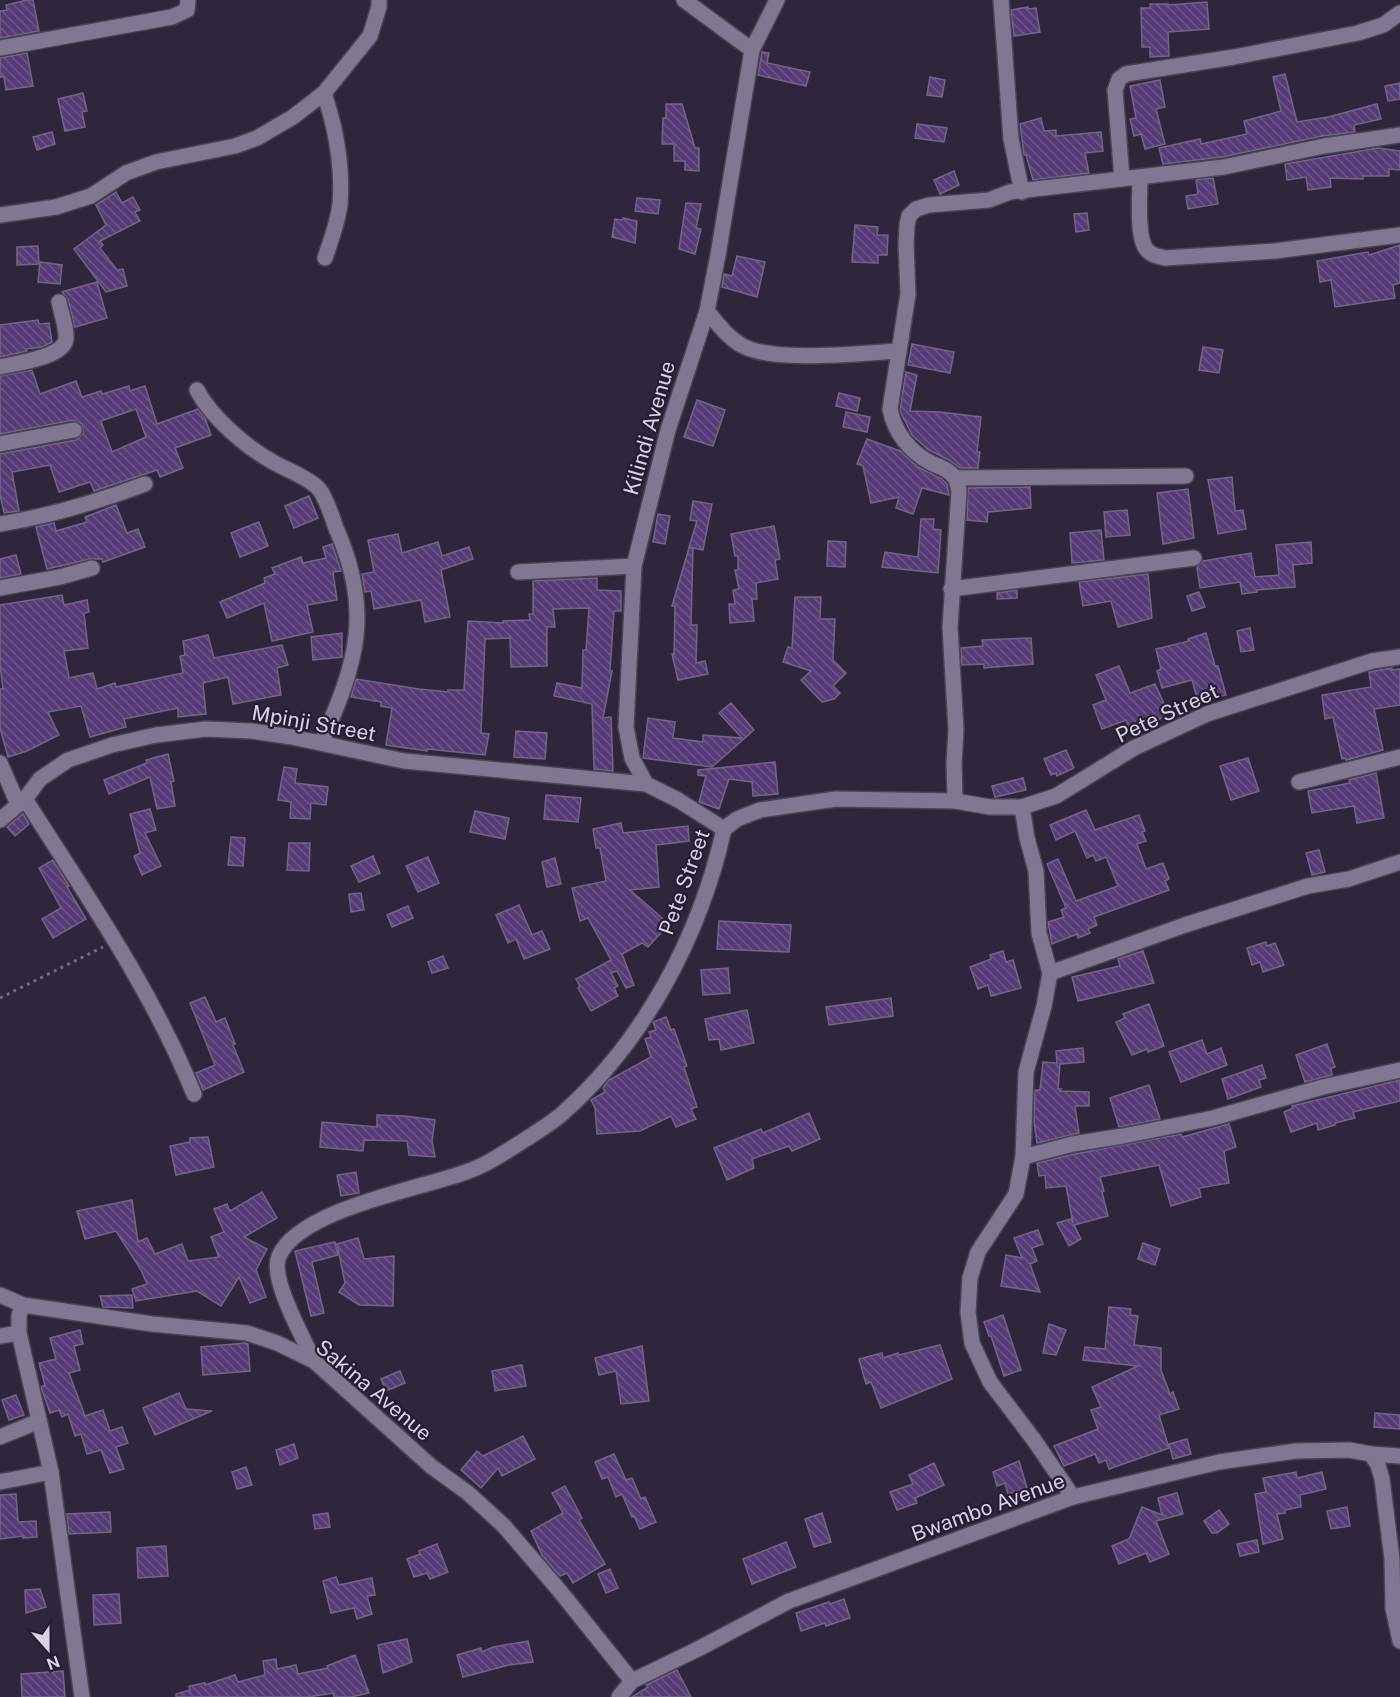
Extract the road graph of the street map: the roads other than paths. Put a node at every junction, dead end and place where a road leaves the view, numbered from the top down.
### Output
1 (188, 0) edge
2 (379, 0) edge
3 (777, 0) edge
4 (1000, 0) edge
5 (692, 3) edge
6 (1400, 13) edge
7 (0, 48) edge
8 (752, 50) junction
9 (324, 93) junction
10 (1400, 135) edge
11 (1140, 178) junction
12 (1122, 179) junction
13 (1022, 192) junction
14 (0, 215) edge
15 (1400, 235) edge
16 (325, 258) dead end
17 (59, 302) dead end
18 (707, 311) junction
19 (898, 351) junction
20 (0, 367) edge
21 (197, 390) dead end
22 (74, 430) dead end
23 (0, 444) edge
24 (1186, 477) dead end
25 (955, 478) junction
26 (146, 484) dead end
27 (0, 524) edge
28 (1194, 558) dead end
29 (634, 566) junction
30 (92, 568) dead end
31 (518, 572) dead end
32 (0, 588) edge
33 (951, 589) junction
34 (1400, 657) edge
35 (321, 742) junction
36 (1400, 758) edge
37 (0, 763) edge
38 (1299, 782) dead end
39 (646, 784) junction
40 (21, 801) junction
41 (955, 801) junction
42 (1022, 807) junction
43 (0, 820) edge
44 (723, 829) junction
45 (1400, 862) edge
46 (1050, 973) junction
47 (1400, 1070) edge
48 (194, 1094) dead end
49 (1023, 1157) junction
50 (0, 1295) edge
51 (23, 1305) junction
52 (19, 1333) junction
53 (0, 1336) edge
54 (314, 1361) junction
55 (39, 1421) junction
56 (0, 1437) edge
57 (1371, 1454) junction
58 (1400, 1456) edge
59 (51, 1472) junction
60 (0, 1482) edge
61 (1073, 1497) junction
62 (1400, 1641) edge
63 (632, 1681) junction
64 (82, 1697) edge
65 (619, 1697) edge

1 - 7 street
2 - 9 street
3 - 8 street, Kilindi Avenue
4 - 13 street
5 - 8 street
6 - 12 street
8 - 18 street, Kilindi Avenue
9 - 14 street
9 - 16 street
10 - 11 street
11 - 12 street
11 - 15 street
12 - 13 street
13 - 19 street
17 - 20 street
18 - 19 street
18 - 29 street, Kilindi Avenue
19 - 25 street
21 - 35 street
22 - 23 street
24 - 25 street
25 - 33 street
26 - 27 street
28 - 33 street
29 - 31 street
29 - 39 street, Kilindi Avenue
30 - 32 street
33 - 41 street
34 - 42 street, Pete Street
35 - 39 street, Mpinji Street
35 - 40 street, Mpinji Street
36 - 38 street
37 - 40 street
39 - 44 street
40 - 43 street, Mpinji Street
40 - 48 street
41 - 42 street, Pete Street
41 - 44 street, Pete Street
42 - 46 street
44 - 54 street, Pete Street
45 - 46 street
46 - 49 street
47 - 49 street
49 - 61 street
50 - 51 street, Sakina Avenue
51 - 52 street
51 - 54 street, Sakina Avenue
52 - 53 street
52 - 55 street
54 - 63 street, Sakina Avenue
55 - 56 street
55 - 59 street
57 - 58 street, Bwambo Avenue
57 - 61 street, Bwambo Avenue
57 - 62 street
59 - 60 street
59 - 64 street
61 - 63 street, Bwambo Avenue
63 - 65 street, Bwambo Avenue

